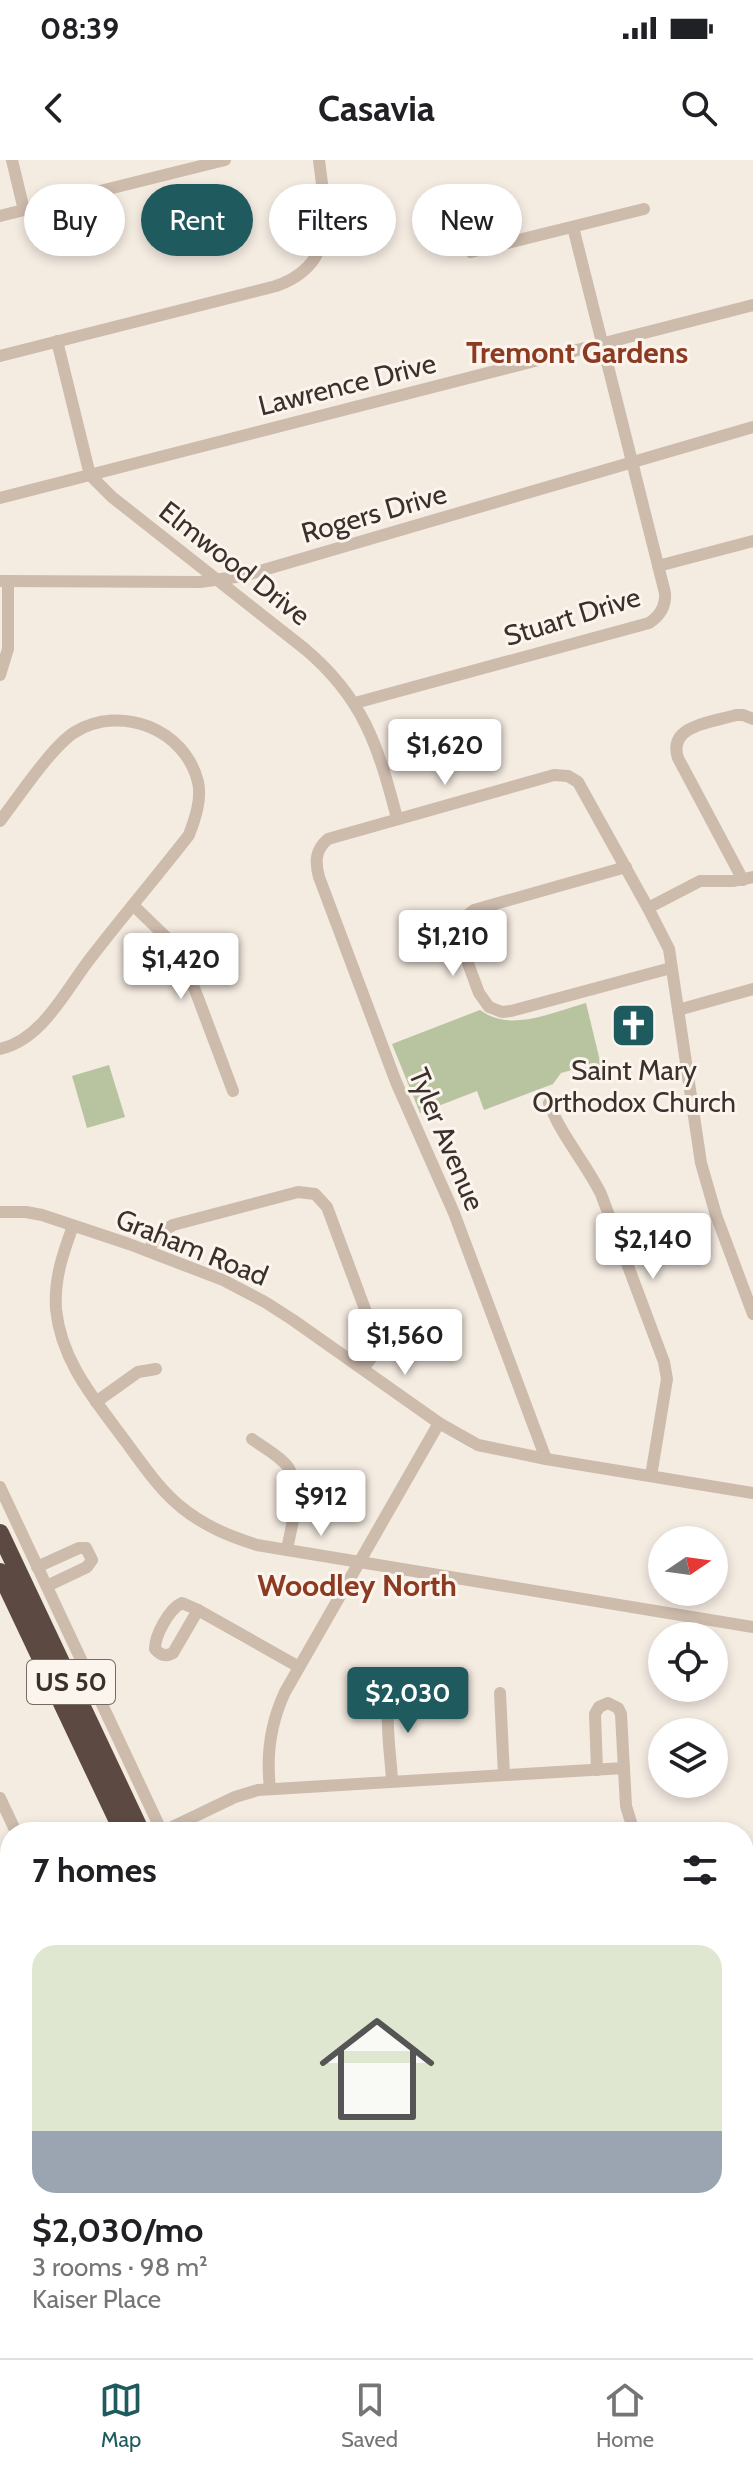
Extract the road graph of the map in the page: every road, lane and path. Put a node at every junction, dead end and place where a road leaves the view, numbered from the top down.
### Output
1 (12, 160) edge
2 (225, 160) edge
3 (319, 160) edge
4 (125, 185) edge
5 (644, 209) dead end
6 (24, 210) joint
7 (0, 216) edge
8 (573, 227) junction
9 (522, 240) edge
10 (753, 305) edge
11 (57, 341) junction
12 (601, 344) junction
13 (0, 356) edge
14 (753, 427) edge
15 (632, 462) junction
16 (90, 475) junction
17 (0, 498) edge
18 (753, 541) edge
19 (658, 566) junction
20 (218, 580) junction
21 (4, 581) edge
22 (0, 675) edge
23 (355, 703) junction
24 (753, 719) edge
25 (397, 818) junction
26 (0, 821) edge
27 (626, 867) junction
28 (748, 878) edge
29 (134, 906) junction
30 (648, 908) junction
31 (671, 968) junction
32 (753, 989) edge
33 (678, 1010) junction
34 (0, 1049) edge
35 (233, 1091) dead end
36 (549, 1103) dead end
37 (0, 1212) edge
38 (73, 1226) junction
39 (148, 1251) junction
40 (753, 1314) edge
41 (156, 1369) dead end
42 (363, 1369) junction
43 (96, 1402) junction
44 (439, 1423) junction
45 (252, 1439) dead end
46 (546, 1459) junction
47 (651, 1476) junction
48 (0, 1487) edge
49 (753, 1493) edge
50 (0, 1533) edge
51 (287, 1550) junction
52 (359, 1562) junction
53 (37, 1567) junction
54 (0, 1572) edge
55 (47, 1586) junction
56 (198, 1610) dead end
57 (753, 1627) edge
58 (299, 1667) junction
59 (396, 1682) dead end
60 (500, 1693) dead end
61 (624, 1768) junction
62 (597, 1770) junction
63 (504, 1775) junction
64 (392, 1781) junction
65 (270, 1788) junction
66 (0, 1798) edge
67 (11, 1822) edge
68 (118, 1822) edge
69 (136, 1822) edge
70 (157, 1822) edge
71 (183, 1822) edge
72 (631, 1822) edge

1 - 6 street
2 - 4 street
3 - 11 street
5 - 8 street
6 - 7 street
8 - 9 street
8 - 12 street
10 - 12 street, Lawrence Drive
11 - 13 street
11 - 16 street
12 - 15 street
12 - 16 street, Lawrence Drive
14 - 15 street, Rogers Drive
15 - 19 street
15 - 20 street, Rogers Drive
16 - 17 street, Lawrence Drive
16 - 20 street, Elmwood Drive
18 - 19 street, Stuart Drive
19 - 23 street, Stuart Drive
20 - 21 street, Rogers Drive
20 - 23 street, Elmwood Drive
21 - 22 street
23 - 25 street, Elmwood Drive
24 - 28 street
25 - 27 street
25 - 46 street, Tyler Avenue
26 - 29 street
27 - 30 street
27 - 31 street
28 - 30 street
29 - 34 street
29 - 35 street
30 - 31 street
31 - 33 street
32 - 33 street
33 - 40 street
36 - 47 street
37 - 38 street, Graham Road
38 - 39 street, Graham Road
38 - 43 street
39 - 42 street, Graham Road
39 - 42 street
41 - 43 street
42 - 44 street, Graham Road
43 - 51 street
44 - 46 street, Graham Road
44 - 52 street
45 - 51 street
46 - 47 street, Graham Road
47 - 49 street, Graham Road
48 - 53 street
50 - 69 highway, US 50
51 - 52 street
52 - 57 street
52 - 58 street
53 - 55 street
53 - 55 street
54 - 68 highway, US 50
55 - 70 street
56 - 58 street
58 - 65 street
59 - 64 street
60 - 63 street
61 - 62 street
61 - 62 street
61 - 72 street
62 - 63 street
63 - 64 street
64 - 65 street
65 - 71 street
66 - 67 street

